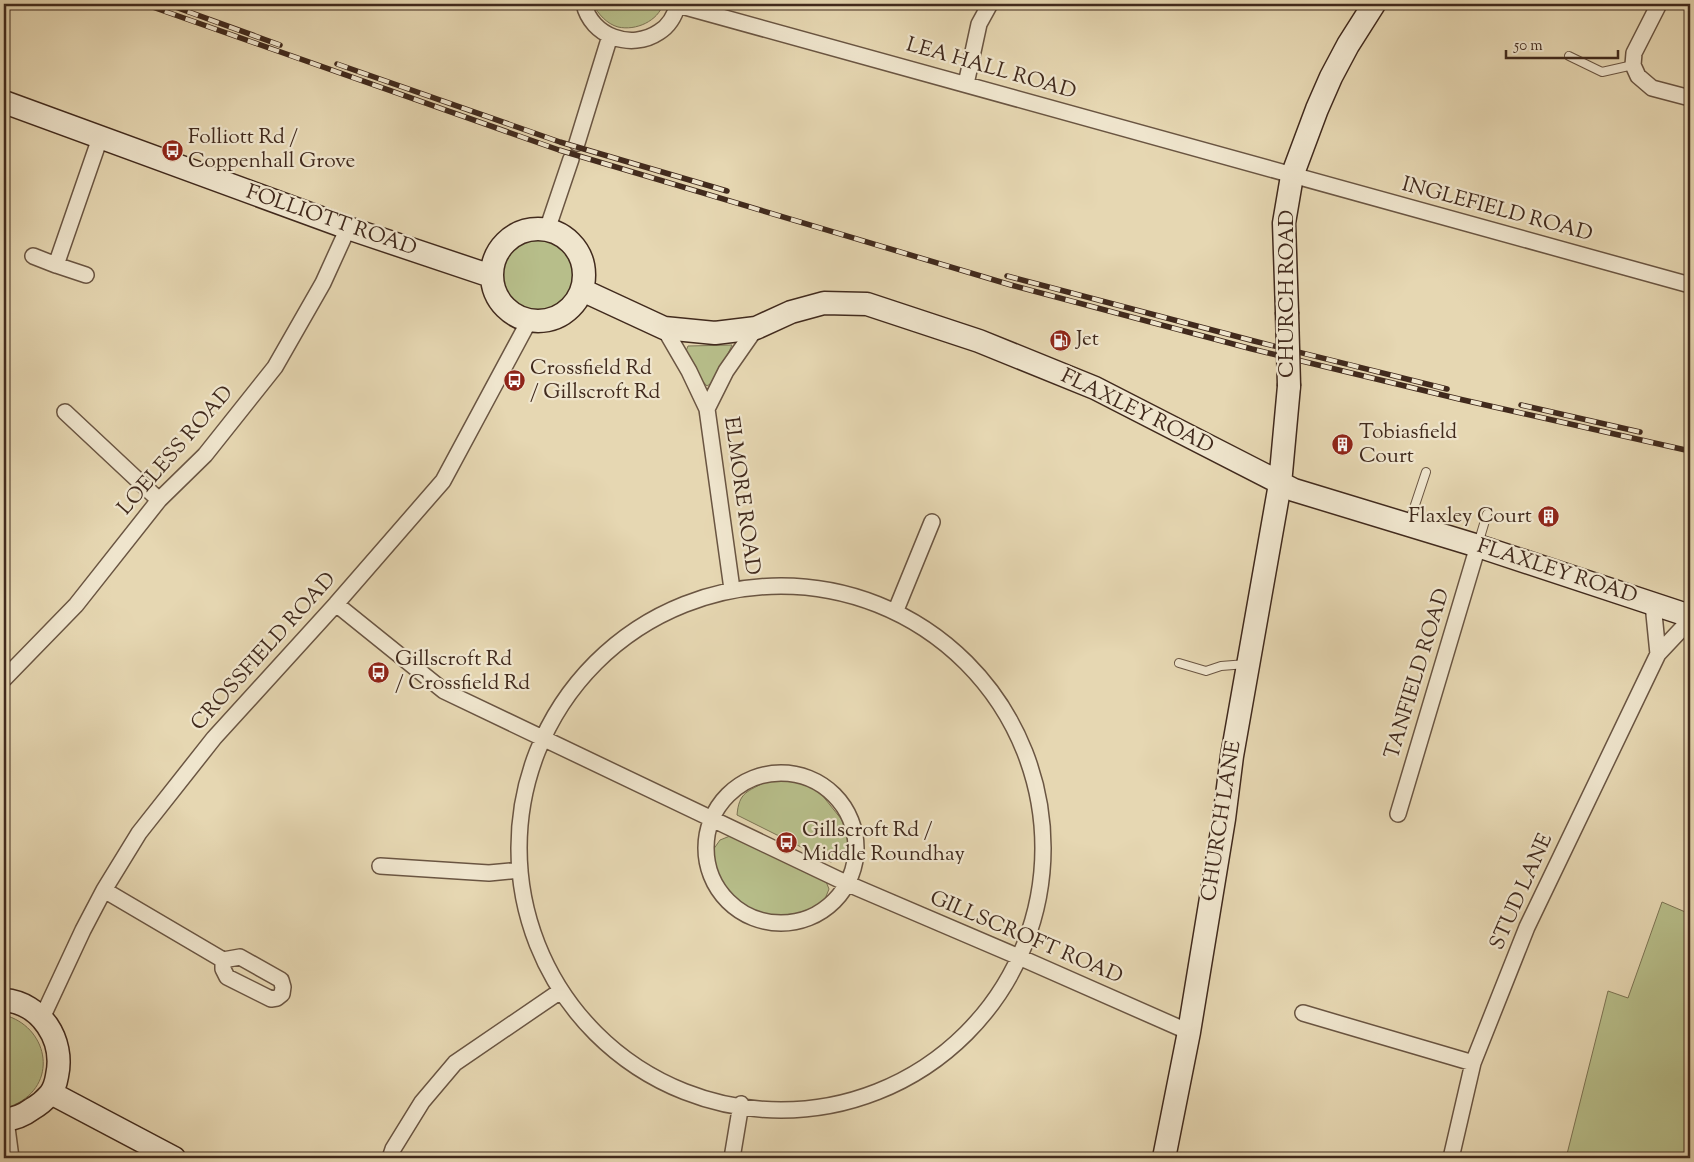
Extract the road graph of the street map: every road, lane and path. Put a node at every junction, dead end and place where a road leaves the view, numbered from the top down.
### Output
1 (584, 4) edge
2 (678, 4) edge
3 (990, 4) edge
4 (1374, 4) edge
5 (1659, 4) edge
6 (610, 36) junction
7 (1569, 56) dead end
8 (1633, 65) junction
9 (966, 84) junction
10 (1690, 98) edge
11 (4, 102) edge
12 (100, 138) junction
13 (577, 143) dead end
14 (571, 159) dead end
15 (1292, 176) junction
16 (348, 228) junction
17 (547, 230) junction
18 (33, 256) dead end
19 (56, 265) junction
20 (86, 275) dead end
21 (491, 276) junction
22 (1690, 285) edge
23 (582, 290) junction
24 (529, 321) junction
25 (664, 328) junction
26 (756, 328) junction
27 (707, 409) junction
28 (65, 412) dead end
29 (1426, 472) dead end
30 (1280, 484) junction
31 (159, 500) junction
32 (1487, 514) dead end
33 (932, 522) dead end
34 (1408, 525) junction
35 (1478, 546) junction
36 (732, 589) junction
37 (336, 604) junction
38 (1654, 604) junction
39 (896, 610) junction
40 (1690, 618) edge
41 (1658, 654) junction
42 (1179, 663) dead end
43 (1248, 664) junction
44 (4, 679) edge
45 (543, 738) junction
46 (1398, 814) dead end
47 (714, 819) junction
48 (380, 866) dead end
49 (520, 870) junction
50 (846, 883) junction
51 (104, 890) junction
52 (1020, 957) junction
53 (223, 960) dead end
54 (559, 992) junction
55 (4, 1000) edge
56 (1302, 1013) dead end
57 (42, 1018) junction
58 (1189, 1032) junction
59 (1473, 1063) junction
60 (51, 1093) junction
61 (741, 1104) junction
62 (5, 1120) edge
63 (11, 1158) edge
64 (174, 1158) edge
65 (390, 1158) edge
66 (732, 1158) edge
67 (1164, 1158) edge
68 (1451, 1158) edge

1 - 6 street
2 - 6 street
2 - 9 street, LEA HALL ROAD
3 - 9 street
4 - 15 street, CHURCH ROAD
5 - 8 street
6 - 13 street
7 - 8 lane
8 - 10 street
9 - 15 street, LEA HALL ROAD
11 - 12 street, FOLLIOTT ROAD
12 - 16 street, FOLLIOTT ROAD
12 - 19 street
14 - 17 street
15 - 22 street, INGLEFIELD ROAD
15 - 30 street, CHURCH ROAD, bridge
16 - 21 street, FOLLIOTT ROAD
16 - 31 street, LOELESS ROAD
17 - 21 street
17 - 23 street
18 - 19 street
19 - 20 street
21 - 24 street
23 - 24 street
23 - 25 street, FLAXLEY ROAD
24 - 37 street, CROSSFIELD ROAD
25 - 26 street, FLAXLEY ROAD
25 - 27 street, ELMORE ROAD
26 - 27 street, ELMORE ROAD
26 - 30 street, FLAXLEY ROAD
27 - 36 street, ELMORE ROAD
28 - 31 street
29 - 34 lane
30 - 34 street, FLAXLEY ROAD
30 - 43 street, CHURCH LANE
31 - 44 street, LOELESS ROAD
32 - 35 lane
33 - 39 street
34 - 35 street, FLAXLEY ROAD
35 - 38 street, FLAXLEY ROAD
35 - 46 street, TANFIELD ROAD
36 - 39 street
36 - 45 street
37 - 45 street, GILLSCROFT ROAD
37 - 51 street, CROSSFIELD ROAD
38 - 40 street, FLAXLEY ROAD
38 - 41 street
39 - 52 street
40 - 41 street, STUD LANE
41 - 59 street, STUD LANE
42 - 43 lane
43 - 58 street, CHURCH LANE
45 - 47 street, GILLSCROFT ROAD
45 - 49 street
47 - 50 street, GILLSCROFT ROAD
47 - 50 street
47 - 50 street
48 - 49 street
49 - 54 street
50 - 52 street, GILLSCROFT ROAD
51 - 53 street
51 - 57 street, CROSSFIELD ROAD
52 - 58 street, GILLSCROFT ROAD
52 - 61 street
54 - 61 street
54 - 65 street
55 - 57 street
56 - 59 street
57 - 60 street
58 - 67 street, CHURCH LANE
59 - 68 street, STUD LANE
60 - 62 street
60 - 64 street
61 - 66 street
62 - 63 street

